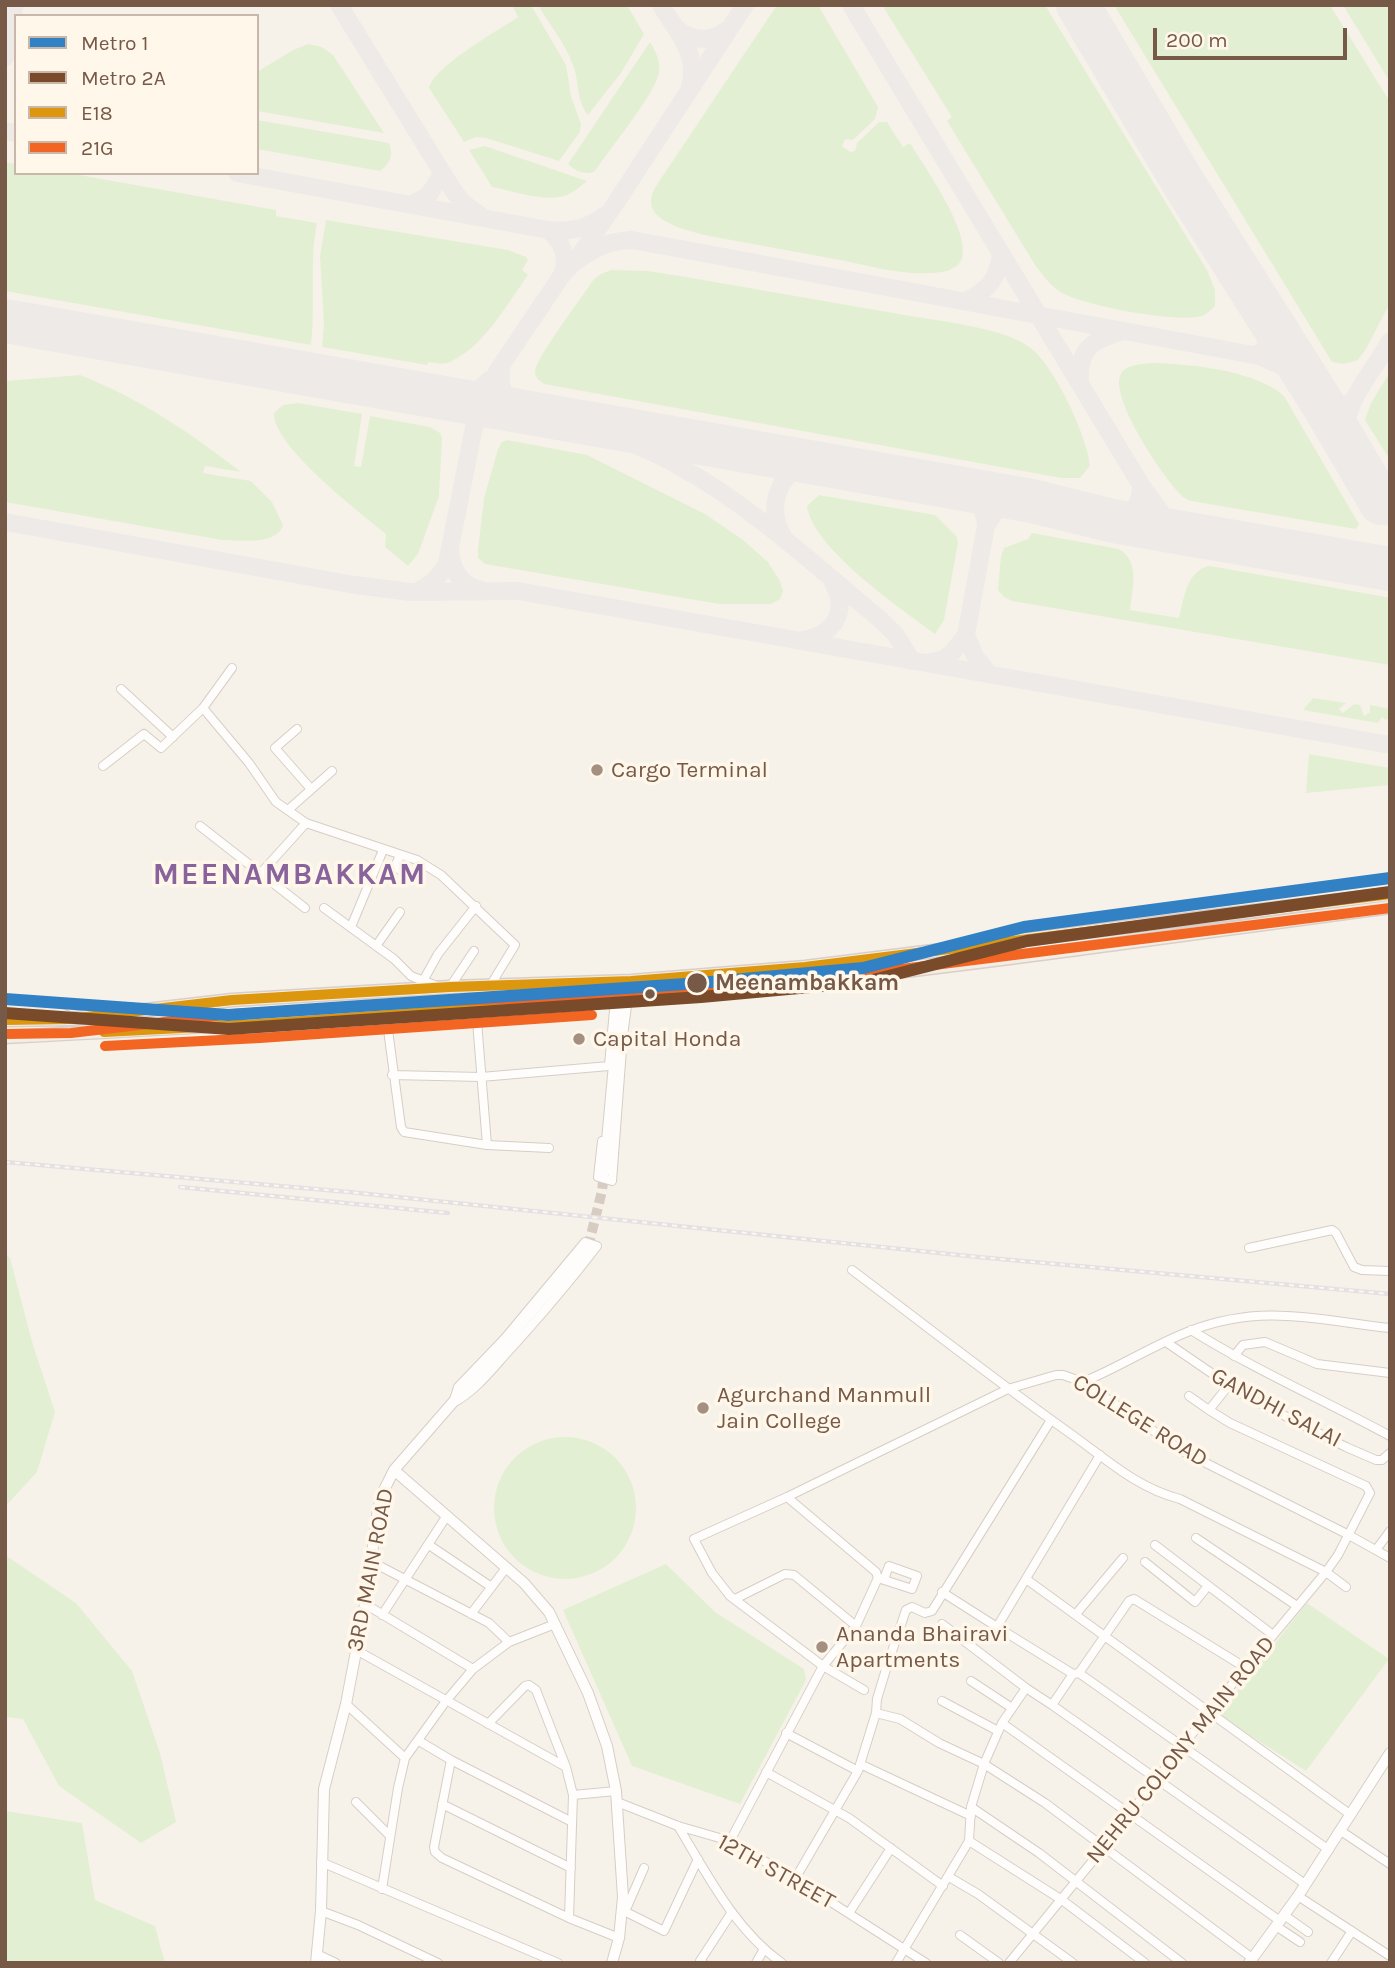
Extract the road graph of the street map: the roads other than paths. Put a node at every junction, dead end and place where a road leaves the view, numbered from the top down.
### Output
1 (232, 668) dead end
2 (121, 689) dead end
3 (203, 709) junction
4 (297, 729) dead end
5 (173, 737) junction
6 (103, 766) dead end
7 (331, 771) dead end
8 (311, 789) junction
9 (288, 810) junction
10 (306, 822) junction
11 (200, 826) dead end
12 (383, 850) junction
13 (400, 855) junction
14 (260, 874) junction
15 (416, 879) dead end
16 (1390, 894) edge
17 (476, 906) junction
18 (1390, 907) edge
19 (305, 908) dead end
20 (324, 908) dead end
21 (400, 912) dead end
22 (351, 927) junction
23 (376, 946) junction
24 (474, 951) dead end
25 (423, 981) junction
26 (490, 986) junction
27 (444, 987) junction
28 (621, 999) junction
29 (476, 1009) junction
30 (5, 1010) edge
31 (386, 1015) junction
32 (69, 1019) junction
33 (5, 1020) edge
34 (5, 1037) edge
35 (609, 1066) junction
36 (392, 1075) junction
37 (481, 1077) junction
38 (487, 1145) junction
39 (549, 1148) dead end
40 (604, 1173) tunnel mouth
41 (588, 1247) tunnel mouth
42 (1249, 1248) dead end
43 (852, 1270) dead end
44 (1390, 1272) edge
45 (1390, 1328) edge
46 (1191, 1330) junction
47 (1166, 1342) junction
48 (1234, 1356) junction
49 (1390, 1373) edge
50 (1083, 1382) junction
51 (1229, 1385) junction
52 (1008, 1389) junction
53 (1189, 1396) dead end
54 (453, 1403) junction
55 (1209, 1409) junction
56 (1051, 1420) junction
57 (1390, 1436) edge
58 (1390, 1453) edge
59 (1100, 1455) junction
60 (394, 1470) junction
61 (787, 1497) junction
62 (446, 1517) junction
63 (1390, 1531) edge
64 (1347, 1534) junction
65 (1196, 1538) dead end
66 (429, 1545) junction
67 (1155, 1545) dead end
68 (1376, 1550) junction
69 (1123, 1558) dead end
70 (1390, 1558) edge
71 (370, 1561) junction
72 (1145, 1562) dead end
73 (506, 1568) junction
74 (1326, 1572) junction
75 (1026, 1579) junction
76 (404, 1580) junction
77 (490, 1586) junction
78 (1207, 1587) junction
79 (1346, 1587) dead end
80 (943, 1592) junction
81 (735, 1599) junction
82 (365, 1604) junction
83 (1297, 1606) junction
84 (471, 1614) junction
85 (1076, 1614) junction
86 (382, 1615) junction
87 (555, 1624) junction
88 (942, 1624) dead end
89 (856, 1626) junction
90 (997, 1627) junction
91 (1106, 1635) junction
92 (1273, 1635) junction
93 (509, 1642) junction
94 (356, 1650) junction
95 (823, 1666) junction
96 (1245, 1668) junction
97 (473, 1669) junction
98 (1076, 1674) junction
99 (971, 1681) dead end
100 (1026, 1688) junction
101 (864, 1689) dead end
102 (446, 1701) junction
103 (942, 1701) dead end
104 (346, 1704) junction
105 (1052, 1705) junction
106 (1012, 1708) junction
107 (1209, 1712) junction
108 (876, 1713) junction
109 (488, 1724) junction
110 (1000, 1727) junction
111 (786, 1733) junction
112 (419, 1741) junction
113 (1184, 1746) junction
114 (1390, 1753) edge
115 (405, 1758) junction
116 (451, 1760) junction
117 (984, 1764) junction
118 (566, 1768) junction
119 (859, 1768) junction
120 (766, 1772) junction
121 (1157, 1779) junction
122 (573, 1794) junction
123 (617, 1797) junction
124 (356, 1802) dead end
125 (442, 1804) junction
126 (835, 1810) junction
127 (971, 1812) junction
128 (1130, 1812) junction
129 (1351, 1815) junction
130 (572, 1822) junction
131 (678, 1826) junction
132 (1341, 1831) junction
133 (390, 1836) junction
134 (730, 1841) junction
135 (969, 1841) junction
136 (1104, 1847) junction
137 (891, 1848) junction
138 (1329, 1850) junction
139 (698, 1860) junction
140 (321, 1862) junction
141 (1390, 1864) edge
142 (571, 1868) junction
143 (644, 1868) dead end
144 (949, 1877) junction
145 (794, 1879) junction
146 (1076, 1881) junction
147 (1305, 1884) junction
148 (943, 1886) junction
149 (382, 1889) junction
150 (1298, 1896) junction
151 (1062, 1900) junction
152 (623, 1909) junction
153 (321, 1911) junction
154 (732, 1912) junction
155 (849, 1913) junction
156 (569, 1918) junction
157 (1282, 1922) junction
158 (1308, 1931) dead end
159 (1352, 1931) junction
160 (1034, 1933) junction
161 (960, 1936) dead end
162 (619, 1938) junction
163 (1300, 1942) dead end
164 (904, 1949) junction
165 (764, 1950) junction
166 (1390, 1956) edge
167 (316, 1958) edge
168 (1251, 1960) edge
169 (336, 1963) edge
170 (438, 1963) edge
171 (558, 1963) edge
172 (612, 1963) edge
173 (703, 1963) edge
174 (756, 1963) edge
175 (782, 1963) edge
176 (896, 1963) edge
177 (926, 1963) edge
178 (999, 1963) edge
179 (1009, 1963) edge
180 (1073, 1963) edge
181 (1145, 1963) edge
182 (1182, 1963) edge
183 (1331, 1963) edge

1 - 3 street
2 - 5 street
3 - 5 street
3 - 9 street
4 - 8 street
5 - 6 street
7 - 8 street
8 - 9 street
9 - 10 street
10 - 12 street
10 - 14 street
11 - 14 street
12 - 13 street
12 - 22 street
13 - 15 street
13 - 17 street
14 - 19 street
16 - 26 main road
17 - 25 street
17 - 26 street
18 - 28 main road
20 - 22 street
21 - 23 street
22 - 23 street
23 - 25 street
24 - 27 street
25 - 27 street
26 - 27 main road
27 - 32 main road
28 - 29 main road
28 - 35 street
28 - 35 street
28 - 40 street
29 - 31 main road
29 - 37 street
30 - 32 main road
31 - 34 main road
31 - 36 street
32 - 33 main road
35 - 37 street
36 - 37 street
36 - 38 street
37 - 38 street
38 - 39 street
41 - 54 street, 3RD MAIN ROAD
42 - 44 street
43 - 52 street
45 - 46 street
46 - 47 street
46 - 48 street, GANDHI SALAI
47 - 50 street
47 - 51 street, GANDHI SALAI
48 - 49 street
48 - 57 street, GANDHI SALAI
50 - 52 street, COLLEGE ROAD
50 - 64 street, COLLEGE ROAD
51 - 55 street
51 - 58 street, GANDHI SALAI
52 - 56 street
52 - 61 street, COLLEGE ROAD
53 - 55 street
54 - 54 street
54 - 60 street, 3RD MAIN ROAD
55 - 64 street, NEHRU COLONY MAIN ROAD
56 - 59 street
56 - 80 street
59 - 74 street
59 - 75 street
60 - 62 street
60 - 71 street, 3RD MAIN ROAD
61 - 81 street, COLLEGE ROAD
61 - 89 street
62 - 66 street
62 - 73 street
63 - 68 street
64 - 68 street, COLLEGE ROAD
64 - 74 street, NEHRU COLONY MAIN ROAD
65 - 83 street
66 - 76 street
66 - 77 street
67 - 78 street
68 - 70 street, COLLEGE ROAD
69 - 85 street
71 - 76 street
71 - 82 street, 3RD MAIN ROAD
72 - 78 street
73 - 77 street
73 - 87 street
74 - 79 street
74 - 83 street, NEHRU COLONY MAIN ROAD
75 - 85 street
75 - 90 street
76 - 84 street
76 - 86 street
77 - 84 street
78 - 92 street
80 - 90 street
80 - 108 street
81 - 89 street
81 - 95 street
82 - 86 street
82 - 94 street, 3RD MAIN ROAD
83 - 92 street, NEHRU COLONY MAIN ROAD
84 - 93 street
85 - 91 street
86 - 97 street
87 - 93 street
87 - 123 street
88 - 100 street
89 - 95 street
90 - 98 street
91 - 96 street
91 - 98 street
91 - 107 street
92 - 96 street, NEHRU COLONY MAIN ROAD
93 - 97 street
94 - 102 street
94 - 104 street, 3RD MAIN ROAD
95 - 101 street
95 - 111 street
96 - 107 street, NEHRU COLONY MAIN ROAD
97 - 102 street
98 - 105 street
98 - 113 street
99 - 106 street
100 - 105 street
100 - 106 street
102 - 109 street
102 - 112 street
103 - 110 street
104 - 115 street
104 - 140 street, 3RD MAIN ROAD
105 - 121 street
106 - 110 street
107 - 113 street, NEHRU COLONY MAIN ROAD
107 - 129 street
108 - 117 street
108 - 119 street
109 - 118 street
109 - 118 street
110 - 117 street
110 - 128 street
111 - 119 street
111 - 120 street
112 - 115 street
112 - 116 street
113 - 121 street, NEHRU COLONY MAIN ROAD
113 - 138 street
114 - 129 street
115 - 133 street
116 - 125 street
116 - 130 street
117 - 127 street
117 - 136 street
118 - 122 street
119 - 126 street
119 - 127 street
120 - 126 street
120 - 134 street
121 - 128 street, NEHRU COLONY MAIN ROAD
121 - 147 street
122 - 123 street, 12TH STREET
122 - 130 street
123 - 131 street, 12TH STREET
123 - 152 street
124 - 133 street
125 - 142 street
125 - 156 street
126 - 137 street
126 - 145 street
127 - 135 street
127 - 146 street
128 - 136 street, NEHRU COLONY MAIN ROAD
128 - 157 street
129 - 132 street
130 - 142 street
131 - 134 street, 12TH STREET
131 - 139 street
132 - 138 street
132 - 141 street
133 - 149 street
134 - 145 street, 12TH STREET
135 - 144 street
135 - 151 street
136 - 146 street, NEHRU COLONY MAIN ROAD
136 - 168 street
137 - 148 street
137 - 155 street
138 - 147 street
139 - 152 street
139 - 154 street
140 - 149 street
140 - 153 street, 3RD MAIN ROAD
142 - 156 street
143 - 152 street
144 - 148 street
144 - 160 street
145 - 155 street, 12TH STREET
146 - 151 street, NEHRU COLONY MAIN ROAD
146 - 182 street
147 - 150 street
148 - 164 street
149 - 171 street
150 - 157 street
150 - 159 street
151 - 160 street, NEHRU COLONY MAIN ROAD
151 - 181 street
152 - 162 street
153 - 167 street, 3RD MAIN ROAD
153 - 170 street
154 - 165 street
154 - 173 street
155 - 164 street, 12TH STREET
156 - 162 street
157 - 158 street
157 - 163 street
157 - 168 street
159 - 166 street
159 - 183 street
160 - 179 street, NEHRU COLONY MAIN ROAD
160 - 180 street
161 - 178 street
162 - 172 street
164 - 176 street
164 - 177 street, 12TH STREET
165 - 174 street
165 - 175 street
167 - 169 street

